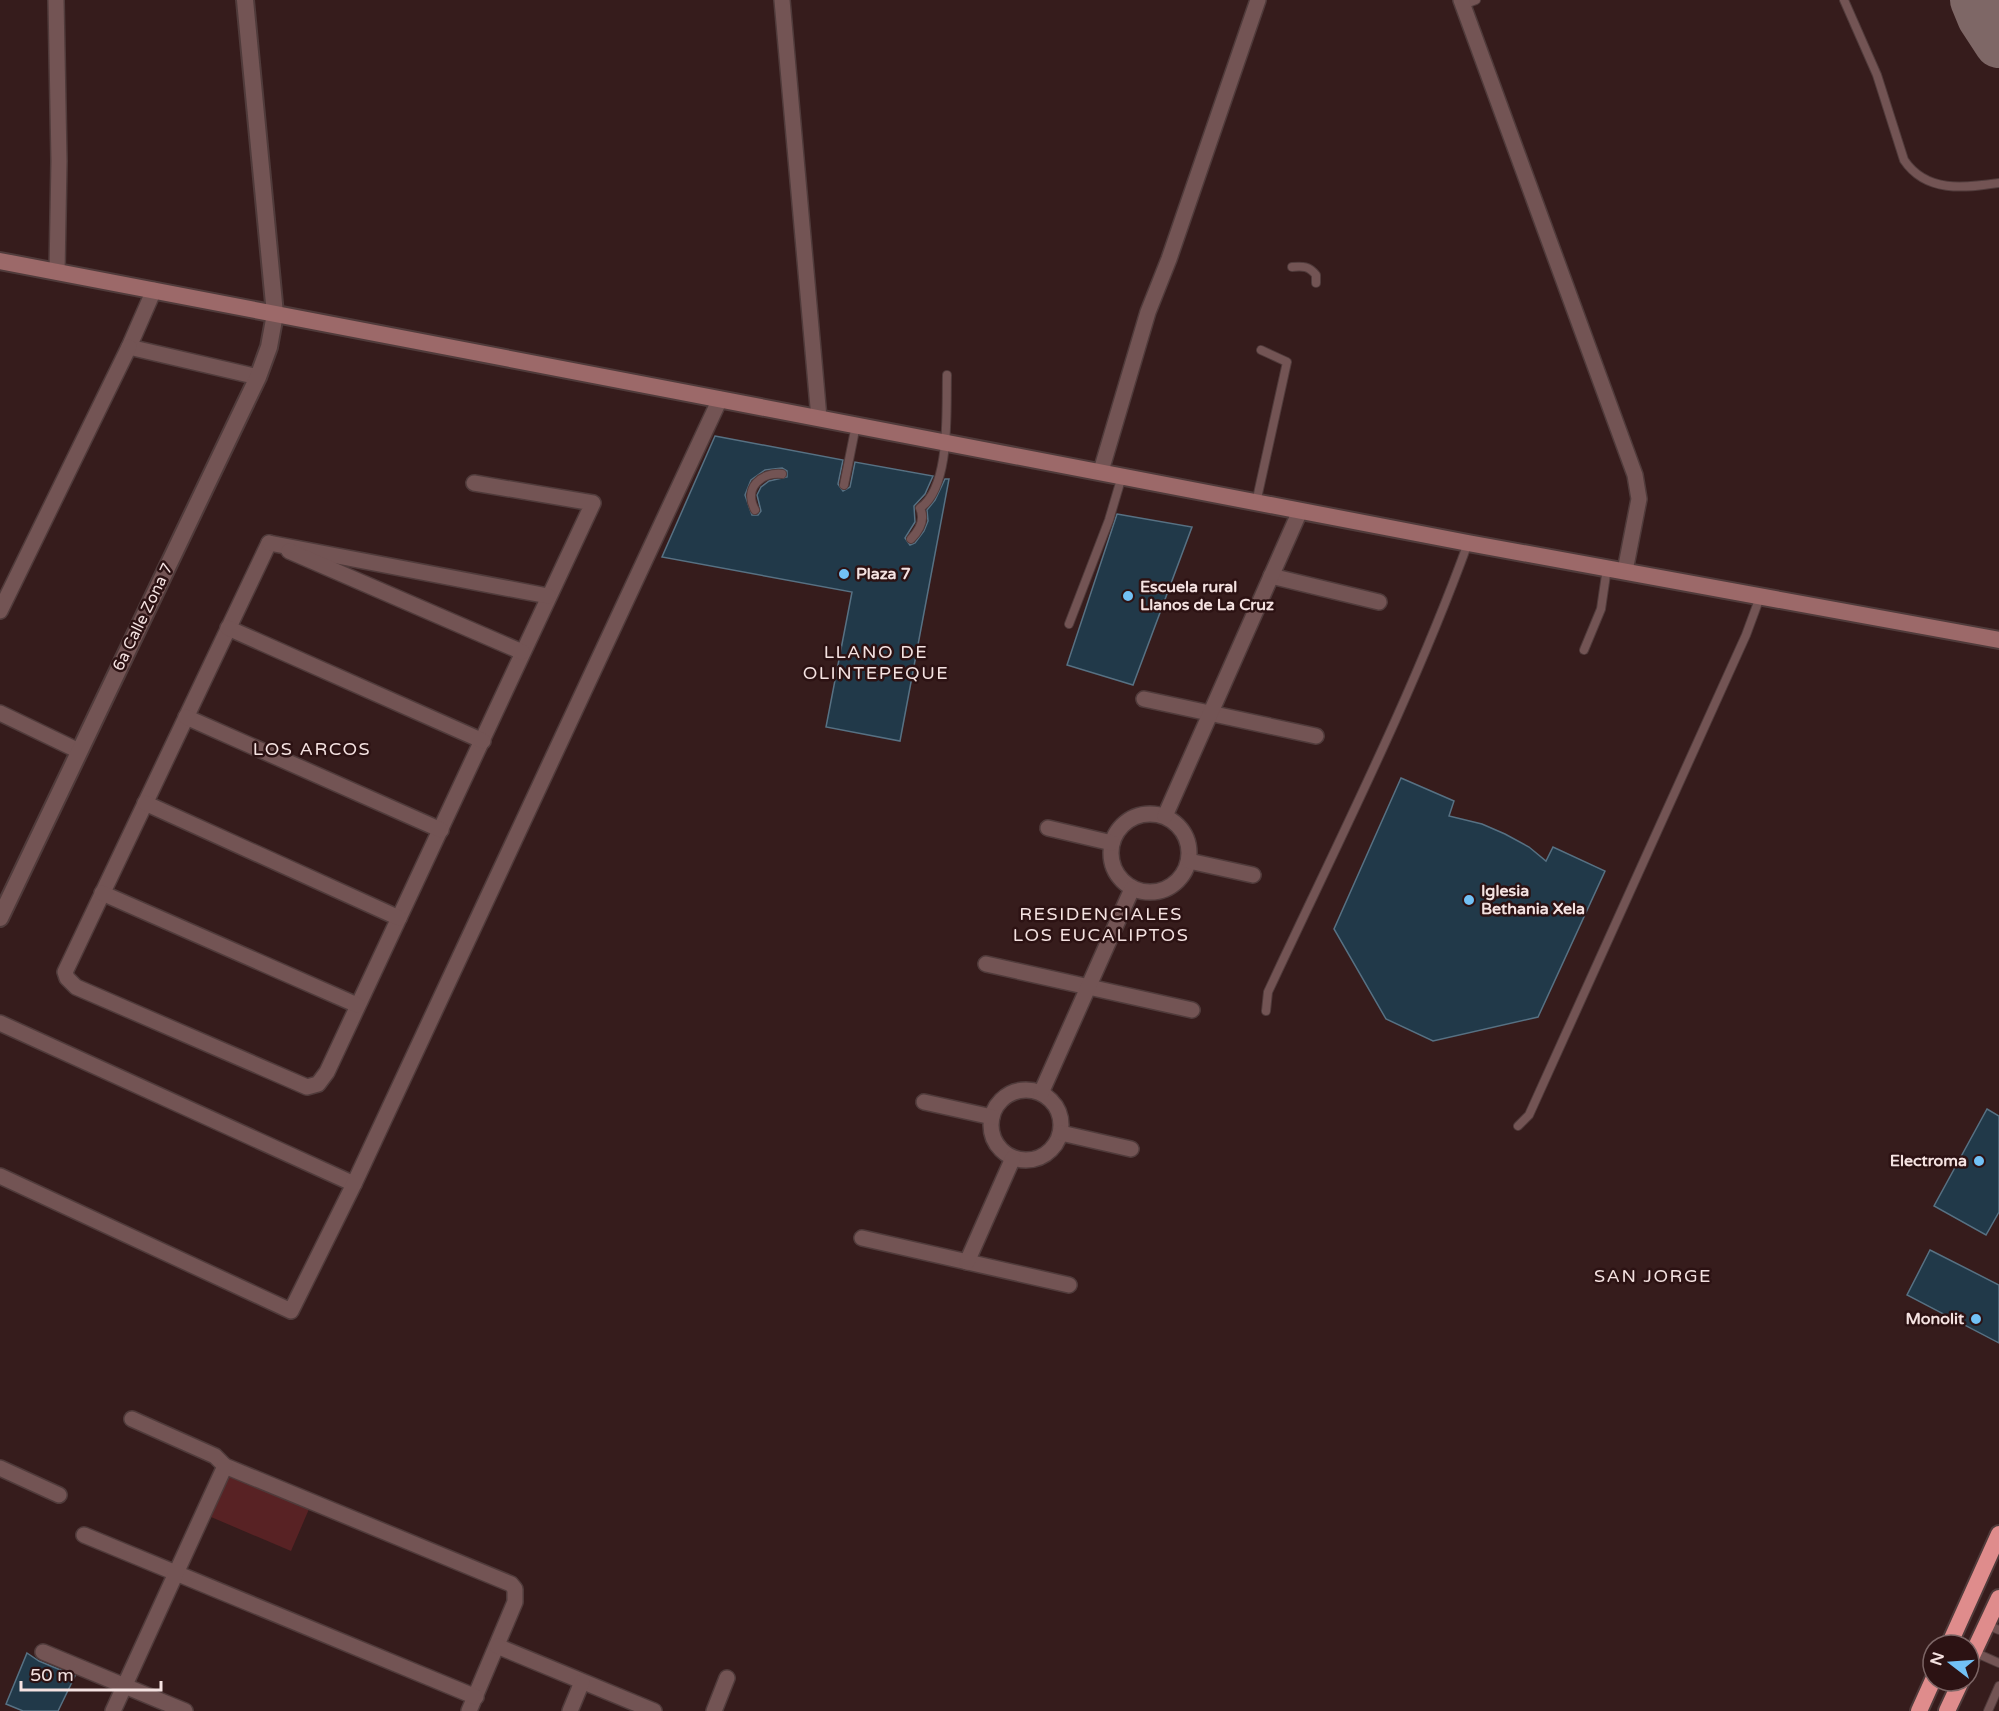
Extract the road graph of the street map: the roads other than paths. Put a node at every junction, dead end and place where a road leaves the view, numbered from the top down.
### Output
1 (56, 0) edge
2 (246, 0) edge
3 (782, 0) edge
4 (1258, 0) edge
5 (1844, 0) edge
6 (1467, 2) edge
7 (1999, 183) edge
8 (1, 265) edge
9 (1292, 267) dead end
10 (57, 272) junction
11 (1316, 282) dead end
12 (154, 290) junction
13 (275, 314) junction
14 (129, 347) junction
15 (1261, 350) dead end
16 (947, 375) dead end
17 (258, 377) junction
18 (720, 399) junction
19 (819, 418) junction
20 (856, 425) junction
21 (945, 443) junction
22 (1101, 471) junction
23 (782, 474) dead end
24 (1122, 476) junction
25 (474, 483) dead end
26 (844, 485) dead end
27 (1256, 502) junction
28 (755, 510) dead end
29 (1300, 511) junction
30 (911, 538) dead end
31 (269, 543) junction
32 (1468, 543) junction
33 (1607, 568) junction
34 (1624, 571) junction
35 (1271, 576) junction
36 (548, 596) junction
37 (1760, 597) junction
38 (1379, 602) dead end
39 (0, 610) edge
40 (1069, 624) dead end
41 (228, 628) junction
42 (1999, 640) edge
43 (1584, 650) dead end
44 (522, 652) junction
45 (1144, 699) dead end
46 (0, 713) edge
47 (1210, 714) junction
48 (186, 717) junction
49 (1316, 736) dead end
50 (483, 741) junction
51 (78, 751) junction
52 (145, 803) junction
53 (1165, 816) junction
54 (1048, 828) dead end
55 (441, 830) junction
56 (1112, 843) junction
57 (1189, 861) junction
58 (1253, 875) dead end
59 (1132, 889) junction
60 (102, 893) junction
61 (0, 918) edge
62 (399, 918) junction
63 (986, 964) dead end
64 (1089, 987) junction
65 (357, 1005) junction
66 (1192, 1010) dead end
67 (1266, 1011) dead end
68 (0, 1023) edge
69 (1041, 1093) junction
70 (924, 1102) dead end
71 (992, 1117) junction
72 (1518, 1126) dead end
73 (1060, 1133) junction
74 (1131, 1149) dead end
75 (1013, 1158) junction
76 (0, 1176) edge
77 (354, 1184) junction
78 (862, 1239) dead end
79 (967, 1262) junction
80 (1069, 1285) dead end
81 (132, 1419) dead end
82 (225, 1466) junction
83 (0, 1468) edge
84 (59, 1495) dead end
85 (1999, 1534) edge
86 (84, 1535) dead end
87 (176, 1573) junction
88 (1999, 1598) edge
89 (1993, 1628) edge
90 (1954, 1633) edge
91 (1981, 1644) edge
92 (497, 1646) junction
93 (43, 1652) dead end
94 (1981, 1659) edge
95 (1999, 1663) edge
96 (727, 1678) dead end
97 (582, 1682) junction
98 (124, 1686) junction
99 (1999, 1686) edge
100 (1927, 1693) edge
101 (1957, 1693) edge
102 (476, 1696) junction
103 (1951, 1710) edge
104 (112, 1711) edge
105 (184, 1711) edge
106 (470, 1711) edge
107 (570, 1711) edge
108 (654, 1711) edge
109 (714, 1711) edge
110 (1919, 1711) edge
111 (1988, 1711) edge

1 - 10 street
2 - 13 street, 6a Calle Zona 7
3 - 19 street
4 - 22 street
5 - 7 lane
6 - 34 street
8 - 10 main road
9 - 11 lane
10 - 12 main road
12 - 13 main road
12 - 14 street
13 - 17 street, 6a Calle Zona 7
13 - 18 main road
14 - 17 street
14 - 39 street
15 - 27 lane
16 - 21 lane
17 - 51 street, 6a Calle Zona 7
18 - 19 main road
18 - 77 street
19 - 20 main road
20 - 21 main road
20 - 26 lane
21 - 22 main road
21 - 30 lane
22 - 24 main road
23 - 28 lane
24 - 27 main road
24 - 40 lane
25 - 36 street
27 - 29 main road
29 - 32 main road
29 - 35 street
31 - 36 street
31 - 41 street
31 - 44 street
32 - 33 main road
32 - 67 lane
33 - 34 main road
33 - 43 lane
34 - 37 main road
35 - 38 street
35 - 47 street
36 - 44 street
37 - 42 main road
37 - 72 lane
41 - 48 street
41 - 50 street
44 - 50 street
45 - 47 street
46 - 51 street
47 - 49 street
47 - 53 street
48 - 52 street
48 - 55 street
50 - 55 street
51 - 61 street, 6a Calle Zona 7
52 - 60 street
52 - 62 street
53 - 56 street
53 - 57 street
54 - 56 street
55 - 62 street
56 - 59 street
57 - 58 street
57 - 59 street
59 - 64 street
60 - 65 street
60 - 65 street
62 - 65 street
63 - 64 street
64 - 66 street
64 - 69 street
68 - 77 street
69 - 71 street
69 - 73 street
70 - 71 street
71 - 75 street
73 - 74 street
73 - 75 street
75 - 79 street
76 - 77 street
78 - 79 street
79 - 80 street
81 - 82 street
82 - 87 street
82 - 92 street
83 - 84 street
85 - 90 highway
86 - 87 street
87 - 98 street
87 - 102 street
88 - 89 highway
89 - 91 highway
92 - 97 street
92 - 102 street
93 - 98 street
94 - 95 lane
96 - 109 street
97 - 107 street
97 - 108 street
98 - 104 street
98 - 105 street
99 - 111 lane
100 - 110 highway
101 - 103 highway
102 - 106 street

